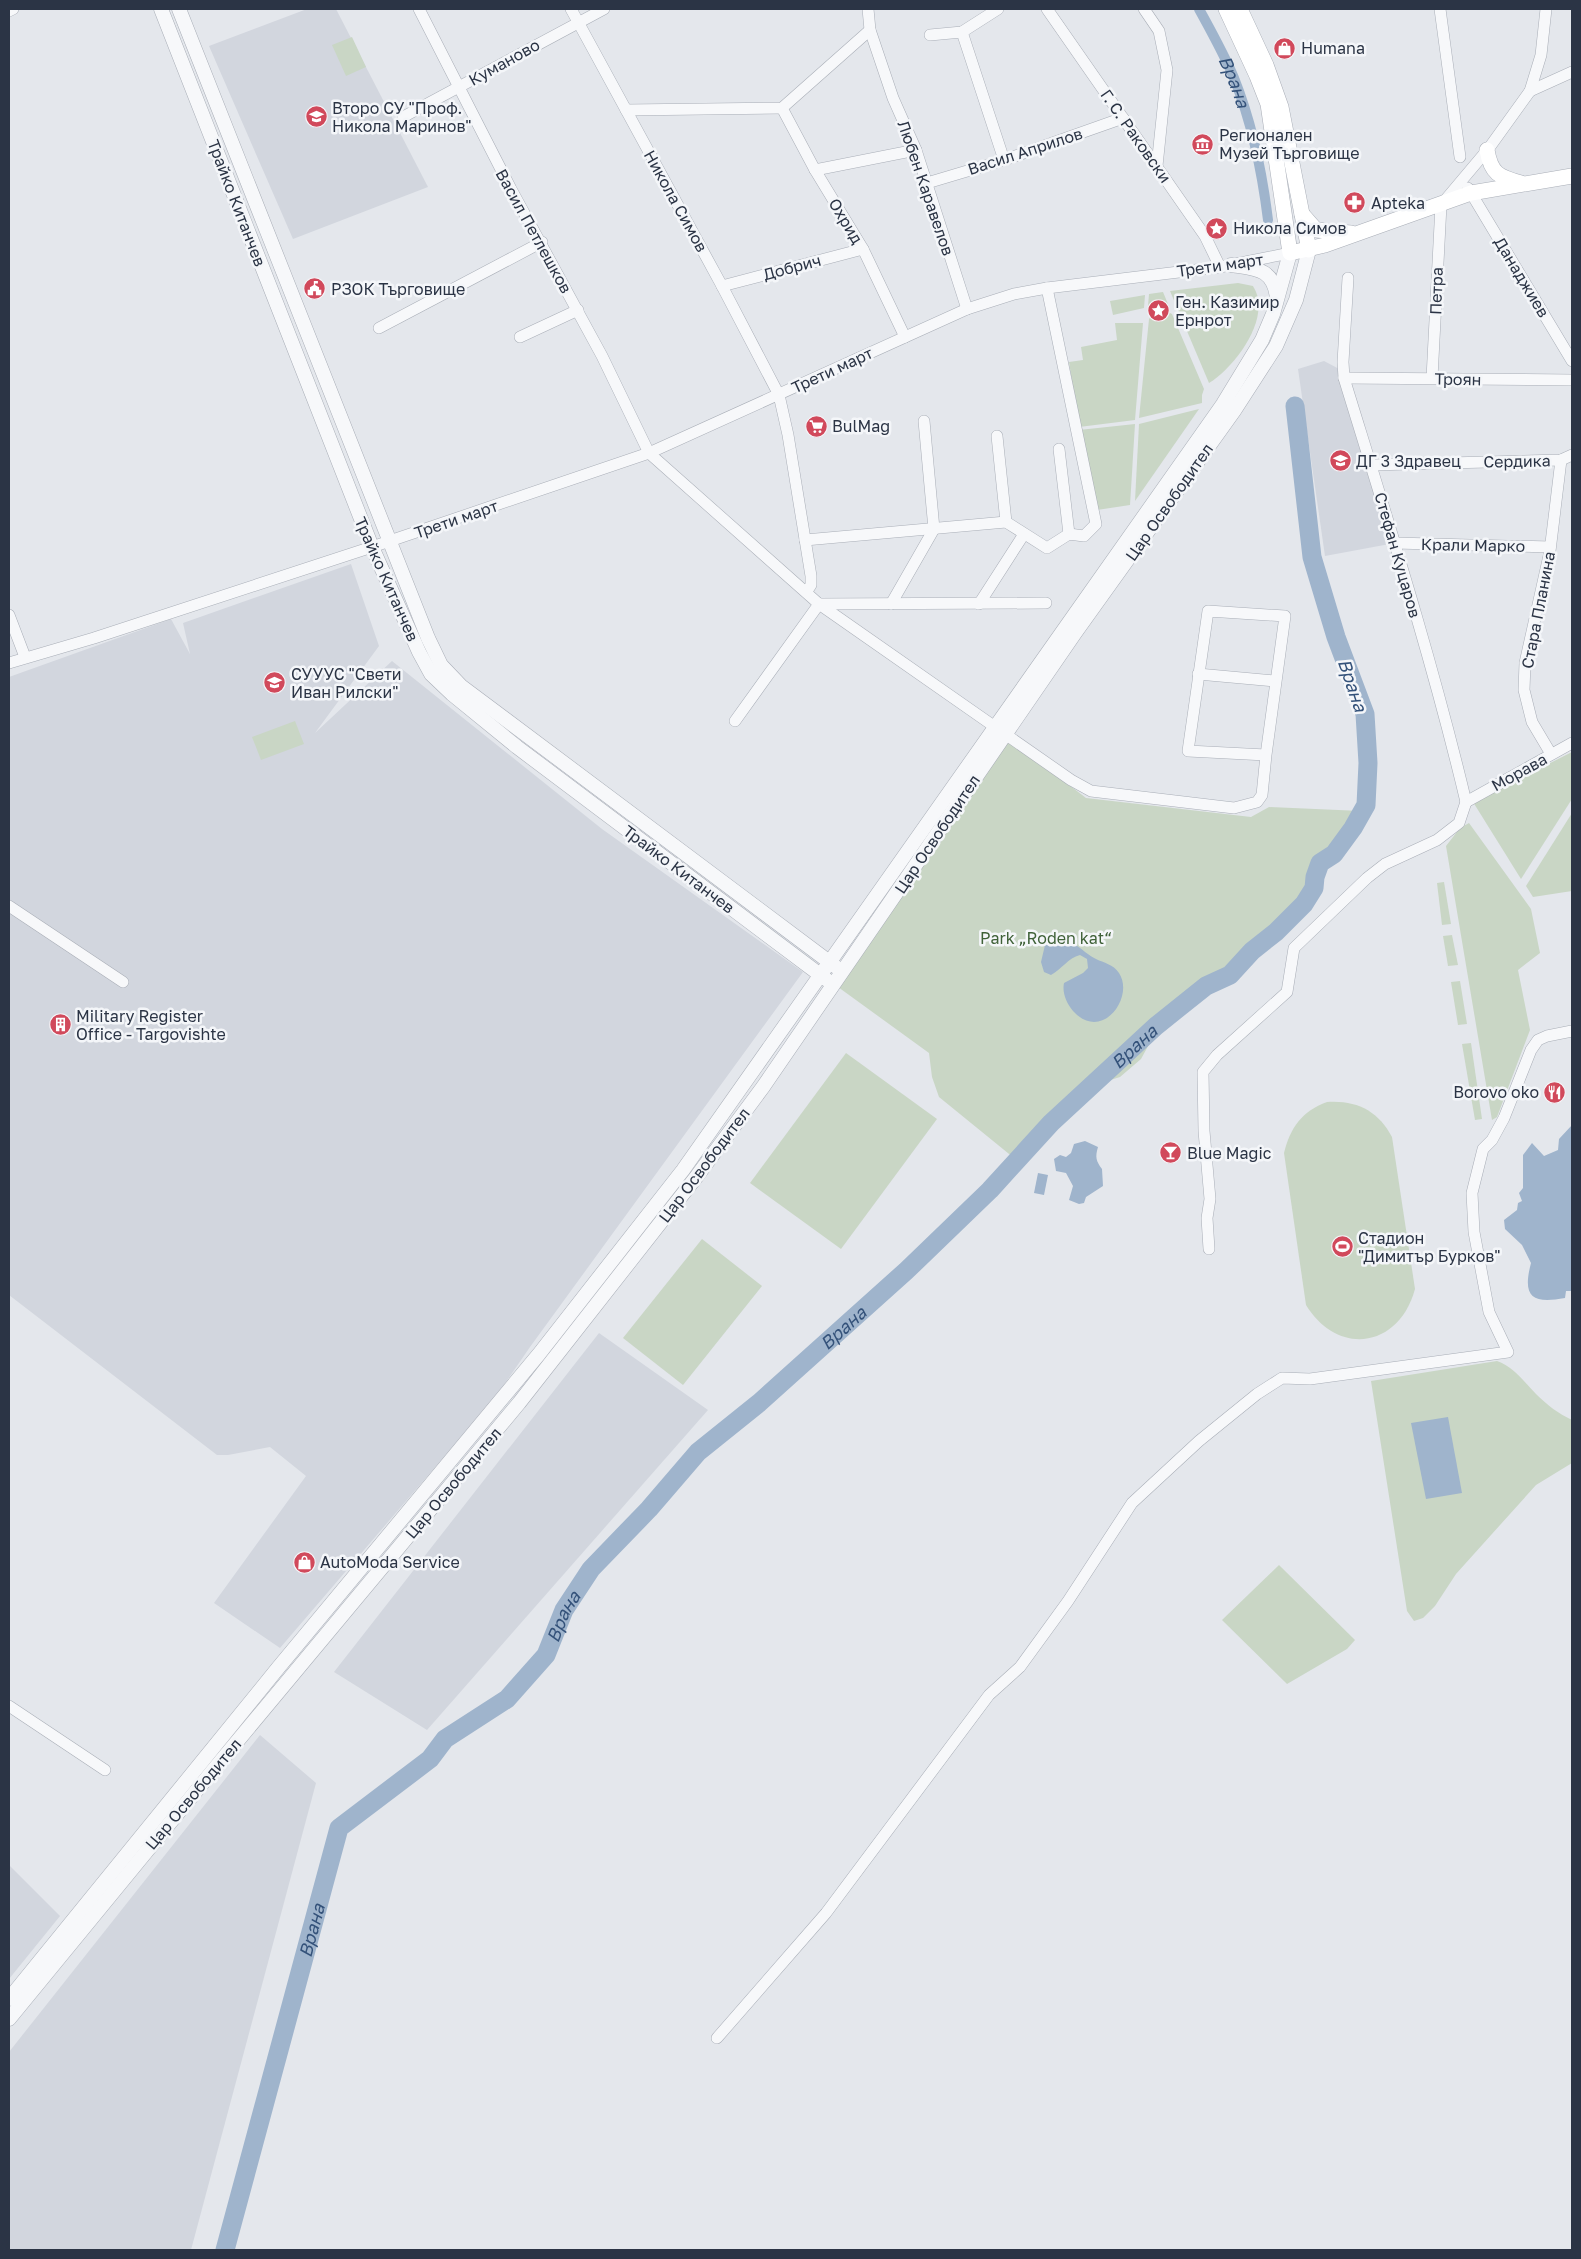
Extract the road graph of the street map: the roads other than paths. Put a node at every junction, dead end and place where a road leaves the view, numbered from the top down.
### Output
1 (13, 9) edge
2 (161, 9) edge
3 (179, 9) edge
4 (419, 9) edge
5 (571, 9) edge
6 (604, 9) edge
7 (868, 9) edge
8 (998, 9) edge
9 (1047, 9) edge
10 (1144, 9) edge
11 (1226, 9) edge
12 (1240, 9) edge
13 (1440, 9) edge
14 (1546, 9) edge
15 (9, 11) edge
16 (578, 21) junction
17 (870, 30) junction
18 (962, 32) junction
19 (930, 35) dead end
20 (1572, 72) edge
21 (458, 88) junction
22 (1530, 91) junction
23 (782, 108) junction
24 (626, 110) junction
25 (403, 117) dead end
26 (1123, 118) junction
27 (916, 150) junction
28 (1487, 150) junction
29 (1460, 157) dead end
30 (1004, 160) junction
31 (1157, 166) junction
32 (814, 170) junction
33 (1572, 176) edge
34 (1462, 178) junction
35 (927, 183) junction
36 (1525, 184) junction
37 (1471, 193) junction
38 (1441, 205) junction
39 (1302, 214) junction
40 (1358, 234) junction
41 (542, 242) junction
42 (863, 249) junction
43 (1309, 250) junction
44 (1290, 253) junction
45 (1226, 266) junction
46 (1348, 278) dead end
47 (722, 286) junction
48 (1047, 288) junction
49 (1278, 297) junction
50 (578, 310) junction
51 (967, 310) junction
52 (379, 328) dead end
53 (520, 337) dead end
54 (905, 337) junction
55 (1572, 361) edge
56 (1344, 378) junction
57 (1432, 378) junction
58 (1572, 380) edge
59 (779, 395) junction
60 (924, 421) dead end
61 (997, 436) dead end
62 (1059, 449) dead end
63 (648, 453) junction
64 (1572, 454) edge
65 (1561, 460) junction
66 (1371, 465) junction
67 (1006, 522) junction
68 (934, 529) junction
69 (1024, 534) junction
70 (1069, 534) junction
71 (806, 540) junction
72 (389, 542) junction
73 (1395, 544) junction
74 (1550, 547) junction
75 (372, 548) junction
76 (807, 591) junction
77 (1046, 603) dead end
78 (819, 604) junction
79 (891, 604) junction
80 (979, 604) junction
81 (9, 615) edge
82 (25, 657) junction
83 (9, 663) edge
84 (1198, 674) junction
85 (1275, 681) junction
86 (735, 721) dead end
87 (1001, 730) junction
88 (1572, 743) edge
89 (1551, 754) junction
90 (1266, 755) junction
91 (1466, 802) junction
92 (9, 906) edge
93 (829, 963) junction
94 (843, 972) junction
95 (820, 976) junction
96 (124, 982) dead end
97 (834, 985) junction
98 (1572, 1031) edge
99 (1209, 1248) dead end
100 (9, 1706) edge
101 (105, 1770) dead end
102 (9, 1999) edge
103 (9, 2019) edge
104 (717, 2038) dead end

1 - 15 street
2 - 75 street, Трайко Китанчев
3 - 72 street, Трайко Китанчев
4 - 21 street, Васил Петлешков
5 - 16 street, Никола Симов
6 - 16 street, Куманово
7 - 17 street, Любен Каравелов
8 - 18 street
9 - 26 street, Г. С. Раковски
10 - 31 street
11 - 44 main road
12 - 39 main road
13 - 29 street
14 - 22 street
16 - 21 street, Куманово
16 - 24 street, Никола Симов
17 - 23 street
17 - 27 street, Любен Каравелов
18 - 19 street
18 - 30 street
20 - 22 street
21 - 25 street, Куманово
21 - 41 street, Васил Петлешков
22 - 28 street
23 - 24 street
23 - 32 street, Охрид
24 - 47 street, Никола Симов
26 - 30 street, Васил Априлов
26 - 31 street, Г. С. Раковски
27 - 32 street
27 - 35 street, Любен Каравелов
28 - 34 street
28 - 36 main road
30 - 35 street, Васил Априлов
31 - 45 street, Г. С. Раковски
32 - 42 street, Охрид
33 - 36 main road
34 - 37 street, Данаджиев
34 - 38 street
35 - 51 street, Любен Каравелов
36 - 37 main road
37 - 38 main road
37 - 55 street, Данаджиев
38 - 40 main road
38 - 57 street, Петра
39 - 40 main road
39 - 43 main road
40 - 43 main road
41 - 50 street, Васил Петлешков
41 - 52 street
42 - 47 street, Добрич
42 - 54 street, Охрид
43 - 44 main road
43 - 87 street, Цар Освободител
44 - 45 street, Трети март
44 - 49 street, Цар Освободител
45 - 48 street, Трети март
45 - 49 street
46 - 56 street, Стефан Куцаров
47 - 59 street, Никола Симов
48 - 51 street, Трети март
48 - 70 street
49 - 87 street, Цар Освободител
50 - 53 street
50 - 63 street, Васил Петлешков
51 - 54 street, Трети март
54 - 59 street, Трети март
56 - 57 street, Троян
56 - 66 street, Стефан Куцаров
57 - 58 street, Троян
59 - 63 street, Трети март
59 - 71 street, Никола Симов
60 - 68 street
61 - 67 street
62 - 70 street
63 - 72 street, Трети март
63 - 76 street
64 - 65 street, Сердика
65 - 66 street, Сердика
65 - 74 street, Стара Планина
66 - 73 street, Стефан Куцаров
67 - 68 street
67 - 69 street
68 - 71 street
68 - 79 street
69 - 70 street
69 - 80 street
71 - 76 street, Никола Симов
72 - 75 street, Трети март
72 - 93 street, Трайко Китанчев
73 - 74 street, Крали Марко
73 - 91 street, Стефан Куцаров
74 - 89 street, Стара Планина
75 - 82 street, Трети март
75 - 95 street, Трайко Китанчев
76 - 78 street
77 - 80 street
78 - 79 street
78 - 86 street
78 - 87 street
79 - 80 street
81 - 82 street
82 - 83 street, Трети март
84 - 85 street
84 - 85 street
84 - 90 street
85 - 90 street
87 - 90 street
87 - 93 street, Цар Освободител
87 - 94 street, Цар Освободител
88 - 89 street, Морава
89 - 91 street, Морава
91 - 99 street
92 - 96 street
93 - 94 street, Трайко Китанчев
93 - 95 street, Цар Освободител
94 - 97 street, Цар Освободител
95 - 97 street, Трайко Китанчев
95 - 102 street, Цар Освободител
97 - 103 street, Цар Освободител
98 - 104 street
100 - 101 street

